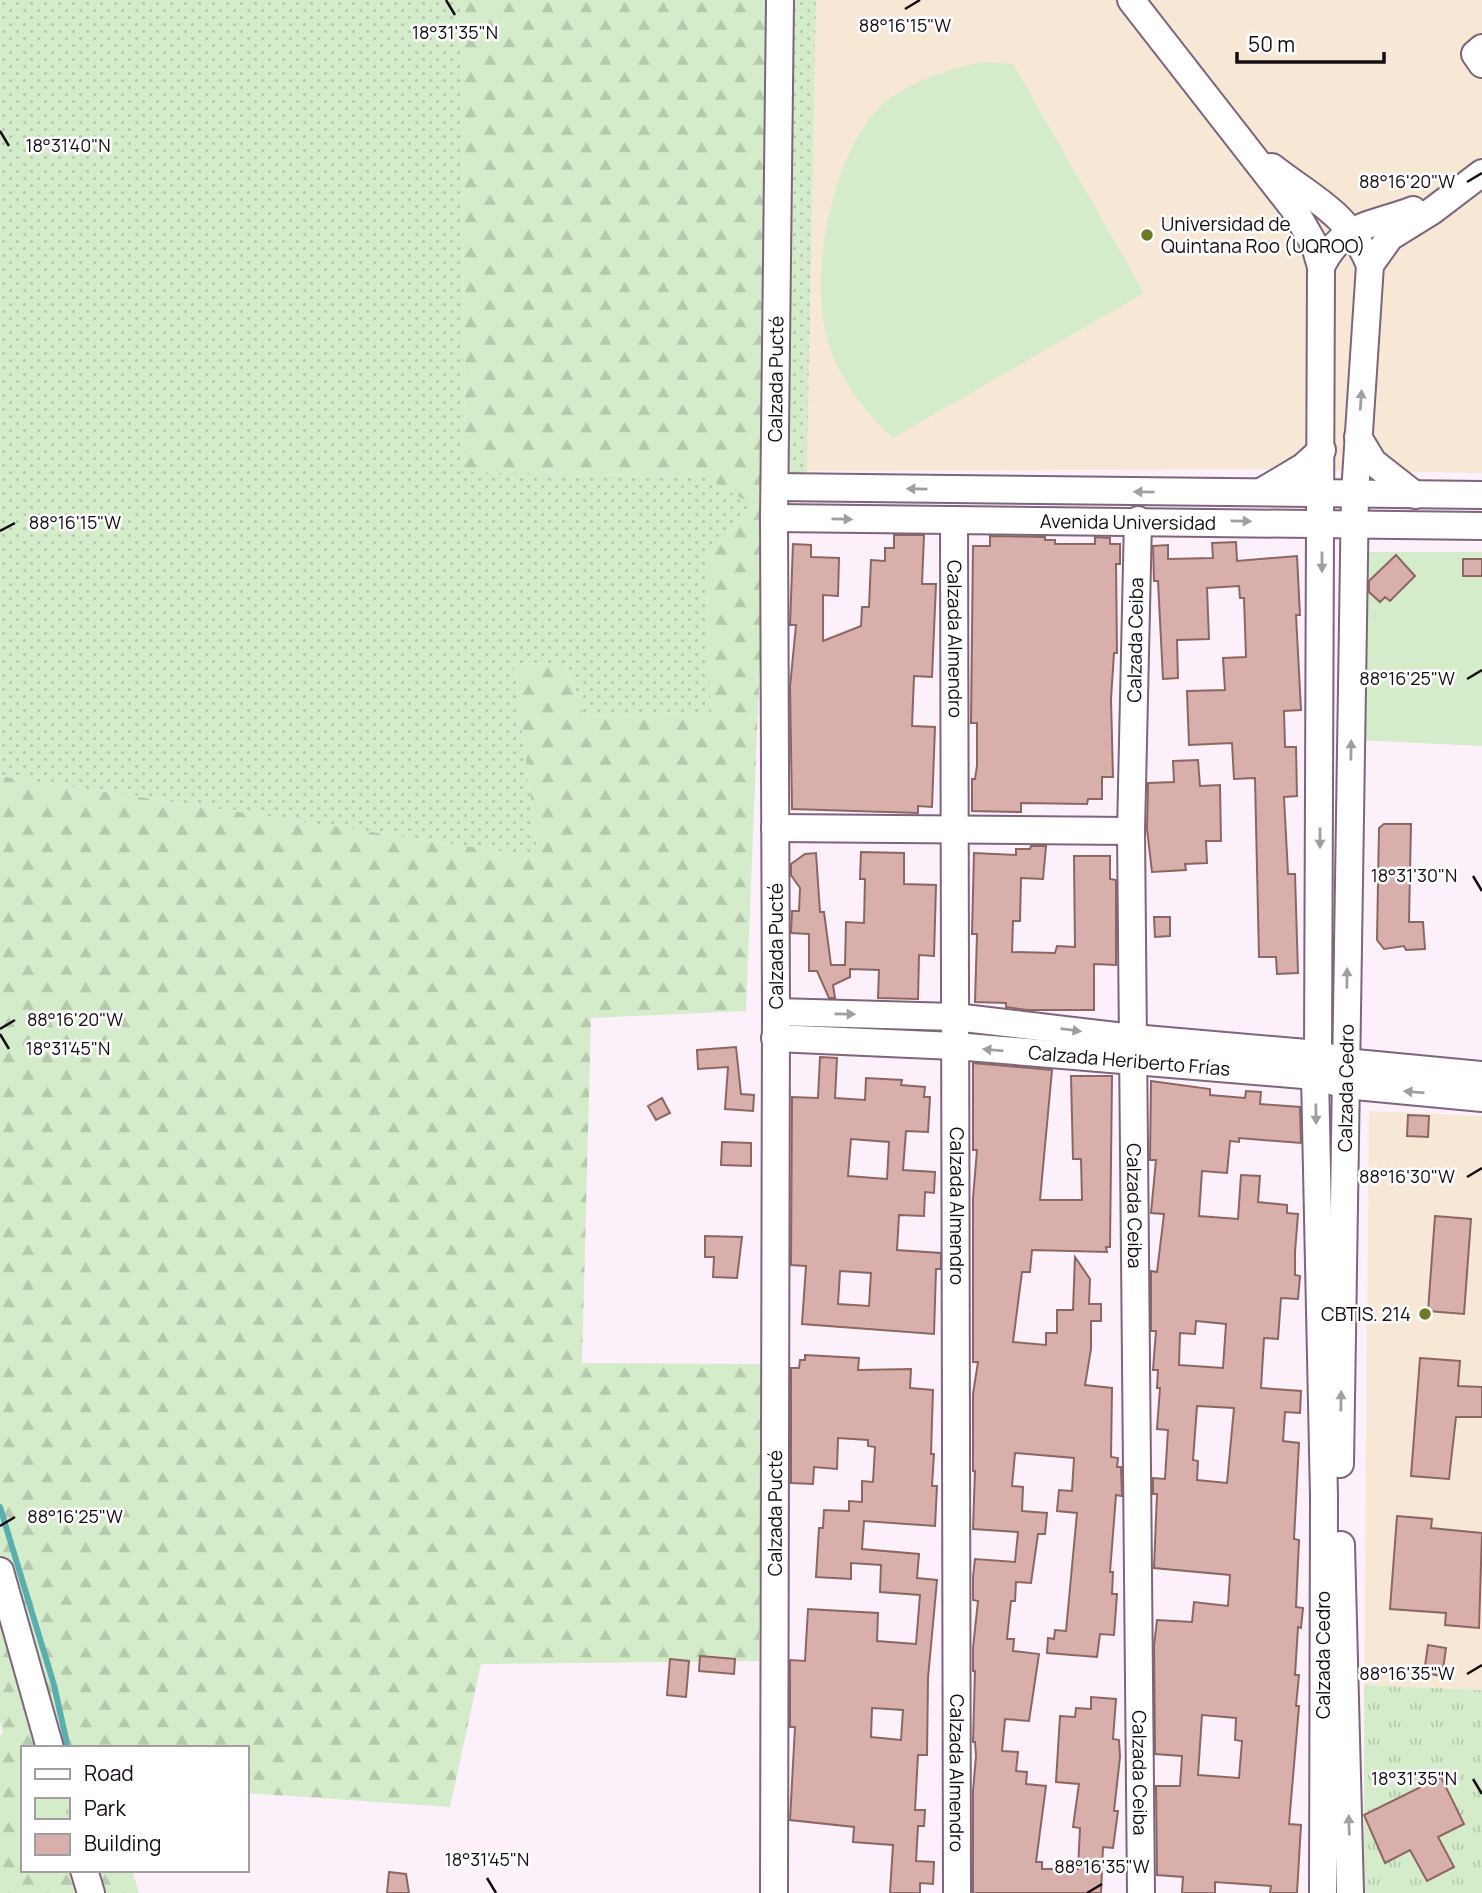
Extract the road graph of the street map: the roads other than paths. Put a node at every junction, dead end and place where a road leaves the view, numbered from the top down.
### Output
1 (780, 0) edge
2 (1131, 0) edge
3 (1482, 48) edge
4 (1482, 64) edge
5 (1246, 145) junction
6 (1482, 173) edge
7 (1454, 192) junction
8 (1352, 230) junction
9 (1370, 265) junction
10 (1321, 267) junction
11 (1358, 437) junction
12 (1322, 450) junction
13 (775, 487) junction
14 (1259, 493) junction
15 (1356, 493) junction
16 (1321, 494) junction
17 (1415, 495) junction
18 (1482, 495) edge
19 (774, 518) junction
20 (954, 520) junction
21 (1138, 520) junction
22 (1322, 522) junction
23 (1356, 525) junction
24 (1482, 526) edge
25 (957, 827) junction
26 (775, 828) junction
27 (1131, 831) junction
28 (955, 1017) junction
29 (776, 1025) junction
30 (955, 1046) junction
31 (1134, 1051) junction
32 (1317, 1065) junction
33 (1345, 1074) junction
34 (1482, 1075) edge
35 (1482, 1098) edge
36 (0, 1571) edge
37 (49, 1746) edge
38 (85, 1872) edge
39 (91, 1893) edge
40 (774, 1893) edge
41 (957, 1893) edge
42 (1141, 1893) edge
43 (1323, 1893) edge
44 (1350, 1893) edge

1 - 13 street, Calzada Pucté
2 - 5 street
3 - 4 street
5 - 8 street
5 - 10 street, Calzada Cedro
6 - 7 street
7 - 8 street
7 - 9 street
8 - 9 street
8 - 10 street
11 -> 9 street, Calzada Cedro
10 - 12 street, Calzada Cedro
11 - 15 street, Calzada Cedro
11 - 17 street
12 - 14 street
12 - 16 street, Calzada Cedro
14 -> 13 street, Avenida Universidad
13 - 19 street, Calzada Pucté
14 - 16 street, Avenida Universidad
15 - 16 street, Avenida Universidad
15 - 17 street, Avenida Universidad
15 - 23 street, Calzada Cedro
16 - 22 street, Calzada Cedro
17 - 18 street, Avenida Universidad
19 -> 20 street, Avenida Universidad
19 - 26 street, Calzada Pucté
20 - 21 street, Avenida Universidad
20 - 25 street, Calzada Almendro
21 -> 22 street, Avenida Universidad
21 - 27 street, Calzada Ceiba
22 - 23 street, Avenida Universidad
22 -> 32 street, Calzada Cedro
23 - 24 street, Avenida Universidad
33 -> 23 street, Calzada Cedro
25 - 26 street
25 - 27 street
25 - 28 street, Calzada Almendro
26 - 29 street, Calzada Pucté
27 - 31 street, Calzada Ceiba
29 -> 28 street, Calzada Heriberto Frías
28 - 30 street, Calzada Almendro
28 -> 31 street, Calzada Heriberto Frías
29 - 30 street, Calzada Heriberto Frías
29 - 40 street, Calzada Pucté
31 -> 30 street, Calzada Heriberto Frías
30 - 41 street, Calzada Almendro
31 - 32 street, Calzada Heriberto Frías
31 - 42 street, Calzada Ceiba
32 - 33 street, Calzada Heriberto Frías
32 -> 43 street, Calzada Cedro
33 - 34 street, Calzada Heriberto Frías
35 -> 33 street, Calzada Heriberto Frías
44 -> 33 street, Calzada Cedro
36 - 37 street
38 - 39 street

